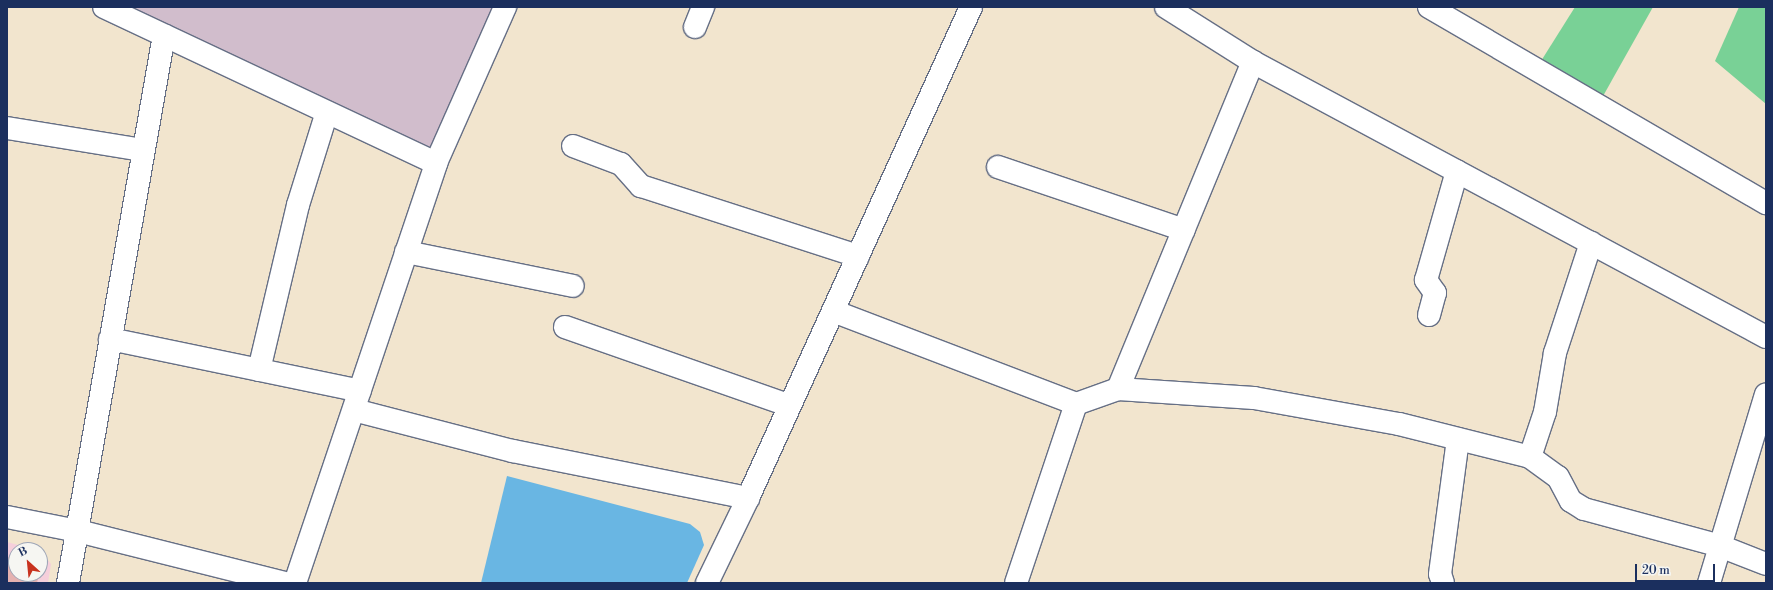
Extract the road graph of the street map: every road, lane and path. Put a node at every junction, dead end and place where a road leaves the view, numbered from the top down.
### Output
1 (104, 7) edge
2 (505, 7) edge
3 (703, 7) edge
4 (971, 7) edge
5 (1166, 7) edge
6 (1429, 7) edge
7 (695, 27) dead end
8 (164, 35) junction
9 (1253, 62) junction
10 (327, 112) junction
11 (7, 128) edge
12 (573, 146) dead end
13 (143, 150) junction
14 (436, 163) junction
15 (998, 167) dead end
16 (1457, 171) junction
17 (1766, 203) edge
18 (1184, 230) junction
19 (1591, 243) junction
20 (406, 252) junction
21 (858, 256) junction
22 (573, 286) dead end
23 (833, 311) junction
24 (1429, 315) dead end
25 (565, 327) dead end
26 (1766, 337) edge
27 (110, 339) junction
28 (259, 370) junction
29 (1118, 389) junction
30 (1766, 394) edge
31 (357, 401) junction
32 (1076, 404) junction
33 (790, 406) junction
34 (1458, 439) junction
35 (1530, 457) junction
36 (748, 498) junction
37 (7, 517) edge
38 (78, 530) junction
39 (1720, 546) junction
40 (1766, 564) edge
41 (68, 583) edge
42 (286, 583) edge
43 (295, 583) edge
44 (707, 583) edge
45 (1016, 583) edge
46 (1443, 583) edge
47 (1708, 583) edge

1 - 8 street
2 - 14 street
3 - 7 street
4 - 21 street
5 - 9 street
6 - 17 street
8 - 10 street
8 - 13 street
9 - 16 street
9 - 18 street
10 - 14 street
10 - 28 street
11 - 13 street
12 - 21 street
13 - 27 street
14 - 20 street
15 - 18 street
16 - 19 street
16 - 24 street
18 - 29 street
19 - 26 street
19 - 35 street
20 - 22 street
20 - 31 street
21 - 23 street
23 - 32 street
23 - 33 street
25 - 33 street
27 - 28 street
27 - 38 street
28 - 31 street
29 - 32 street
29 - 34 street
30 - 39 street
31 - 36 street
31 - 43 street
32 - 45 street
33 - 36 street
34 - 35 street
34 - 46 street
35 - 39 street
36 - 44 street
37 - 38 street
38 - 41 street
38 - 42 street
39 - 40 street
39 - 47 street

